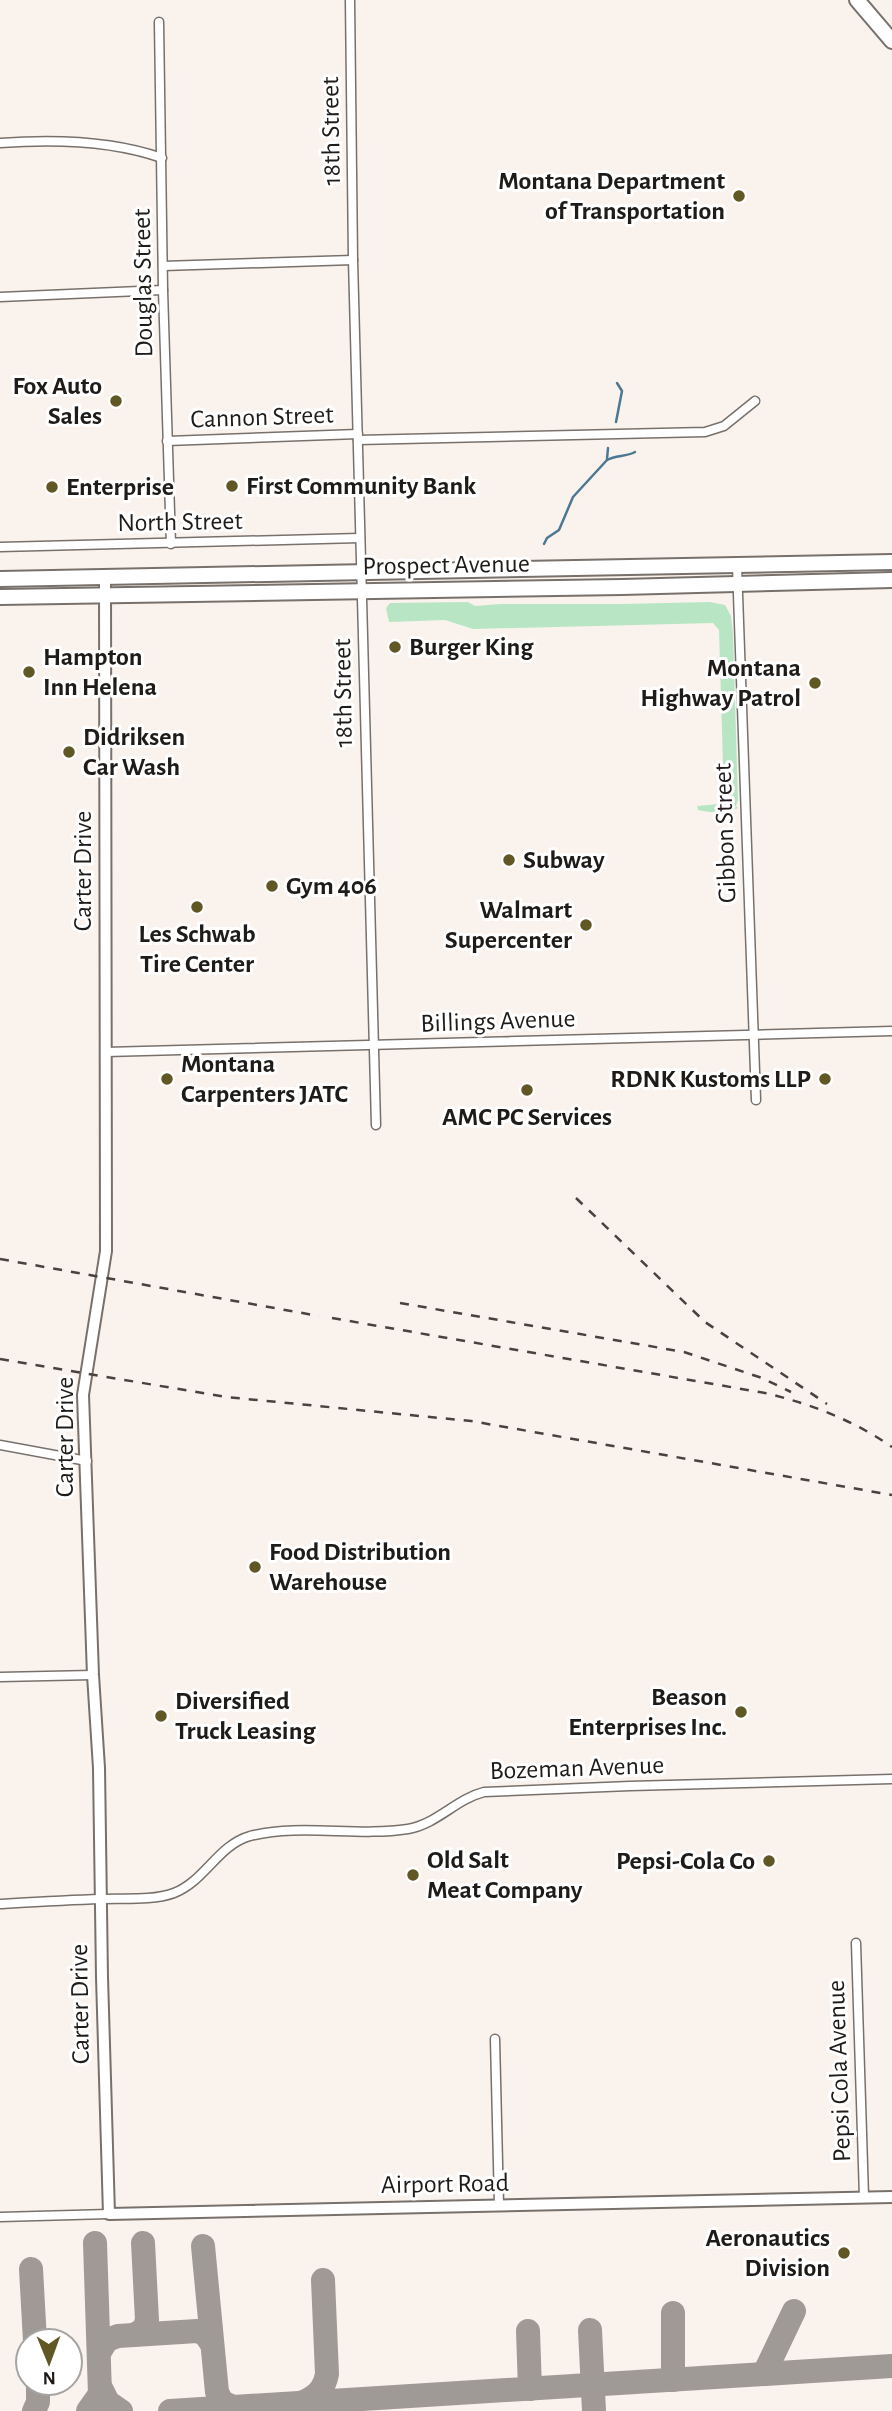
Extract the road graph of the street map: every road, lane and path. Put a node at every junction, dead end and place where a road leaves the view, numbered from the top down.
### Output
1 (350, 0) edge
2 (857, 0) edge
3 (863, 0) edge
4 (159, 22) dead end
5 (892, 27) edge
6 (892, 41) edge
7 (0, 143) edge
8 (162, 158) junction
9 (354, 260) junction
10 (163, 266) junction
11 (163, 290) junction
12 (0, 297) edge
13 (755, 401) dead end
14 (358, 437) junction
15 (167, 441) junction
16 (360, 538) junction
17 (171, 544) junction
18 (0, 548) edge
19 (892, 562) edge
20 (737, 566) junction
21 (361, 572) junction
22 (106, 577) junction
23 (0, 579) edge
24 (892, 582) edge
25 (738, 585) junction
26 (362, 590) junction
27 (105, 595) junction
28 (0, 597) edge
29 (892, 1031) edge
30 (753, 1035) junction
31 (373, 1045) junction
32 (106, 1052) junction
33 (755, 1100) dead end
34 (376, 1125) dead end
35 (0, 1445) edge
36 (87, 1461) junction
37 (93, 1675) junction
38 (0, 1677) edge
39 (892, 1779) edge
40 (101, 1899) junction
41 (0, 1904) edge
42 (856, 1943) dead end
43 (495, 2039) dead end
44 (864, 2197) junction
45 (892, 2197) edge
46 (499, 2205) junction
47 (109, 2214) junction
48 (0, 2217) edge

1 - 9 street, 18th Street
2 - 6 highway
3 - 5 highway
4 - 8 street, Douglas Street
7 - 8 street
8 - 10 street, Douglas Street
9 - 10 street
9 - 14 street, 18th Street
10 - 11 street, Douglas Street
11 - 12 street
11 - 15 street, Douglas Street
13 - 14 street, Cannon Street
14 - 15 street, Cannon Street
14 - 16 street, 18th Street
15 - 17 street, Douglas Street
16 - 17 street, North Street
16 - 21 street, 18th Street
17 - 18 street, North Street
19 - 20 highway, Prospect Avenue
20 - 21 highway, Prospect Avenue
20 - 25 street, Gibbon Street
21 - 22 highway, Prospect Avenue
21 - 26 street, 18th Street
22 - 23 highway, Prospect Avenue
22 - 27 street, Carter Drive
24 - 25 highway, Prospect Avenue
25 - 26 highway, Prospect Avenue
25 - 30 street, Gibbon Street
26 - 27 highway, Prospect Avenue
26 - 31 street, 18th Street
27 - 28 highway, Prospect Avenue
27 - 32 street, Carter Drive
29 - 30 street, Billings Avenue
30 - 31 street, Billings Avenue
30 - 33 street, Gibbon Street
31 - 32 street, Billings Avenue
31 - 34 street, 18th Street
32 - 36 street, Carter Drive
35 - 36 street
36 - 37 street, Carter Drive
37 - 38 street
37 - 40 street, Carter Drive
39 - 40 street, Bozeman Avenue
40 - 41 street, Bozeman Avenue
40 - 47 street, Carter Drive
42 - 44 street, Pepsi Cola Avenue
43 - 46 street
44 - 45 street, Airport Road
44 - 46 street, Airport Road
46 - 47 street, Airport Road
47 - 48 street, Airport Road

